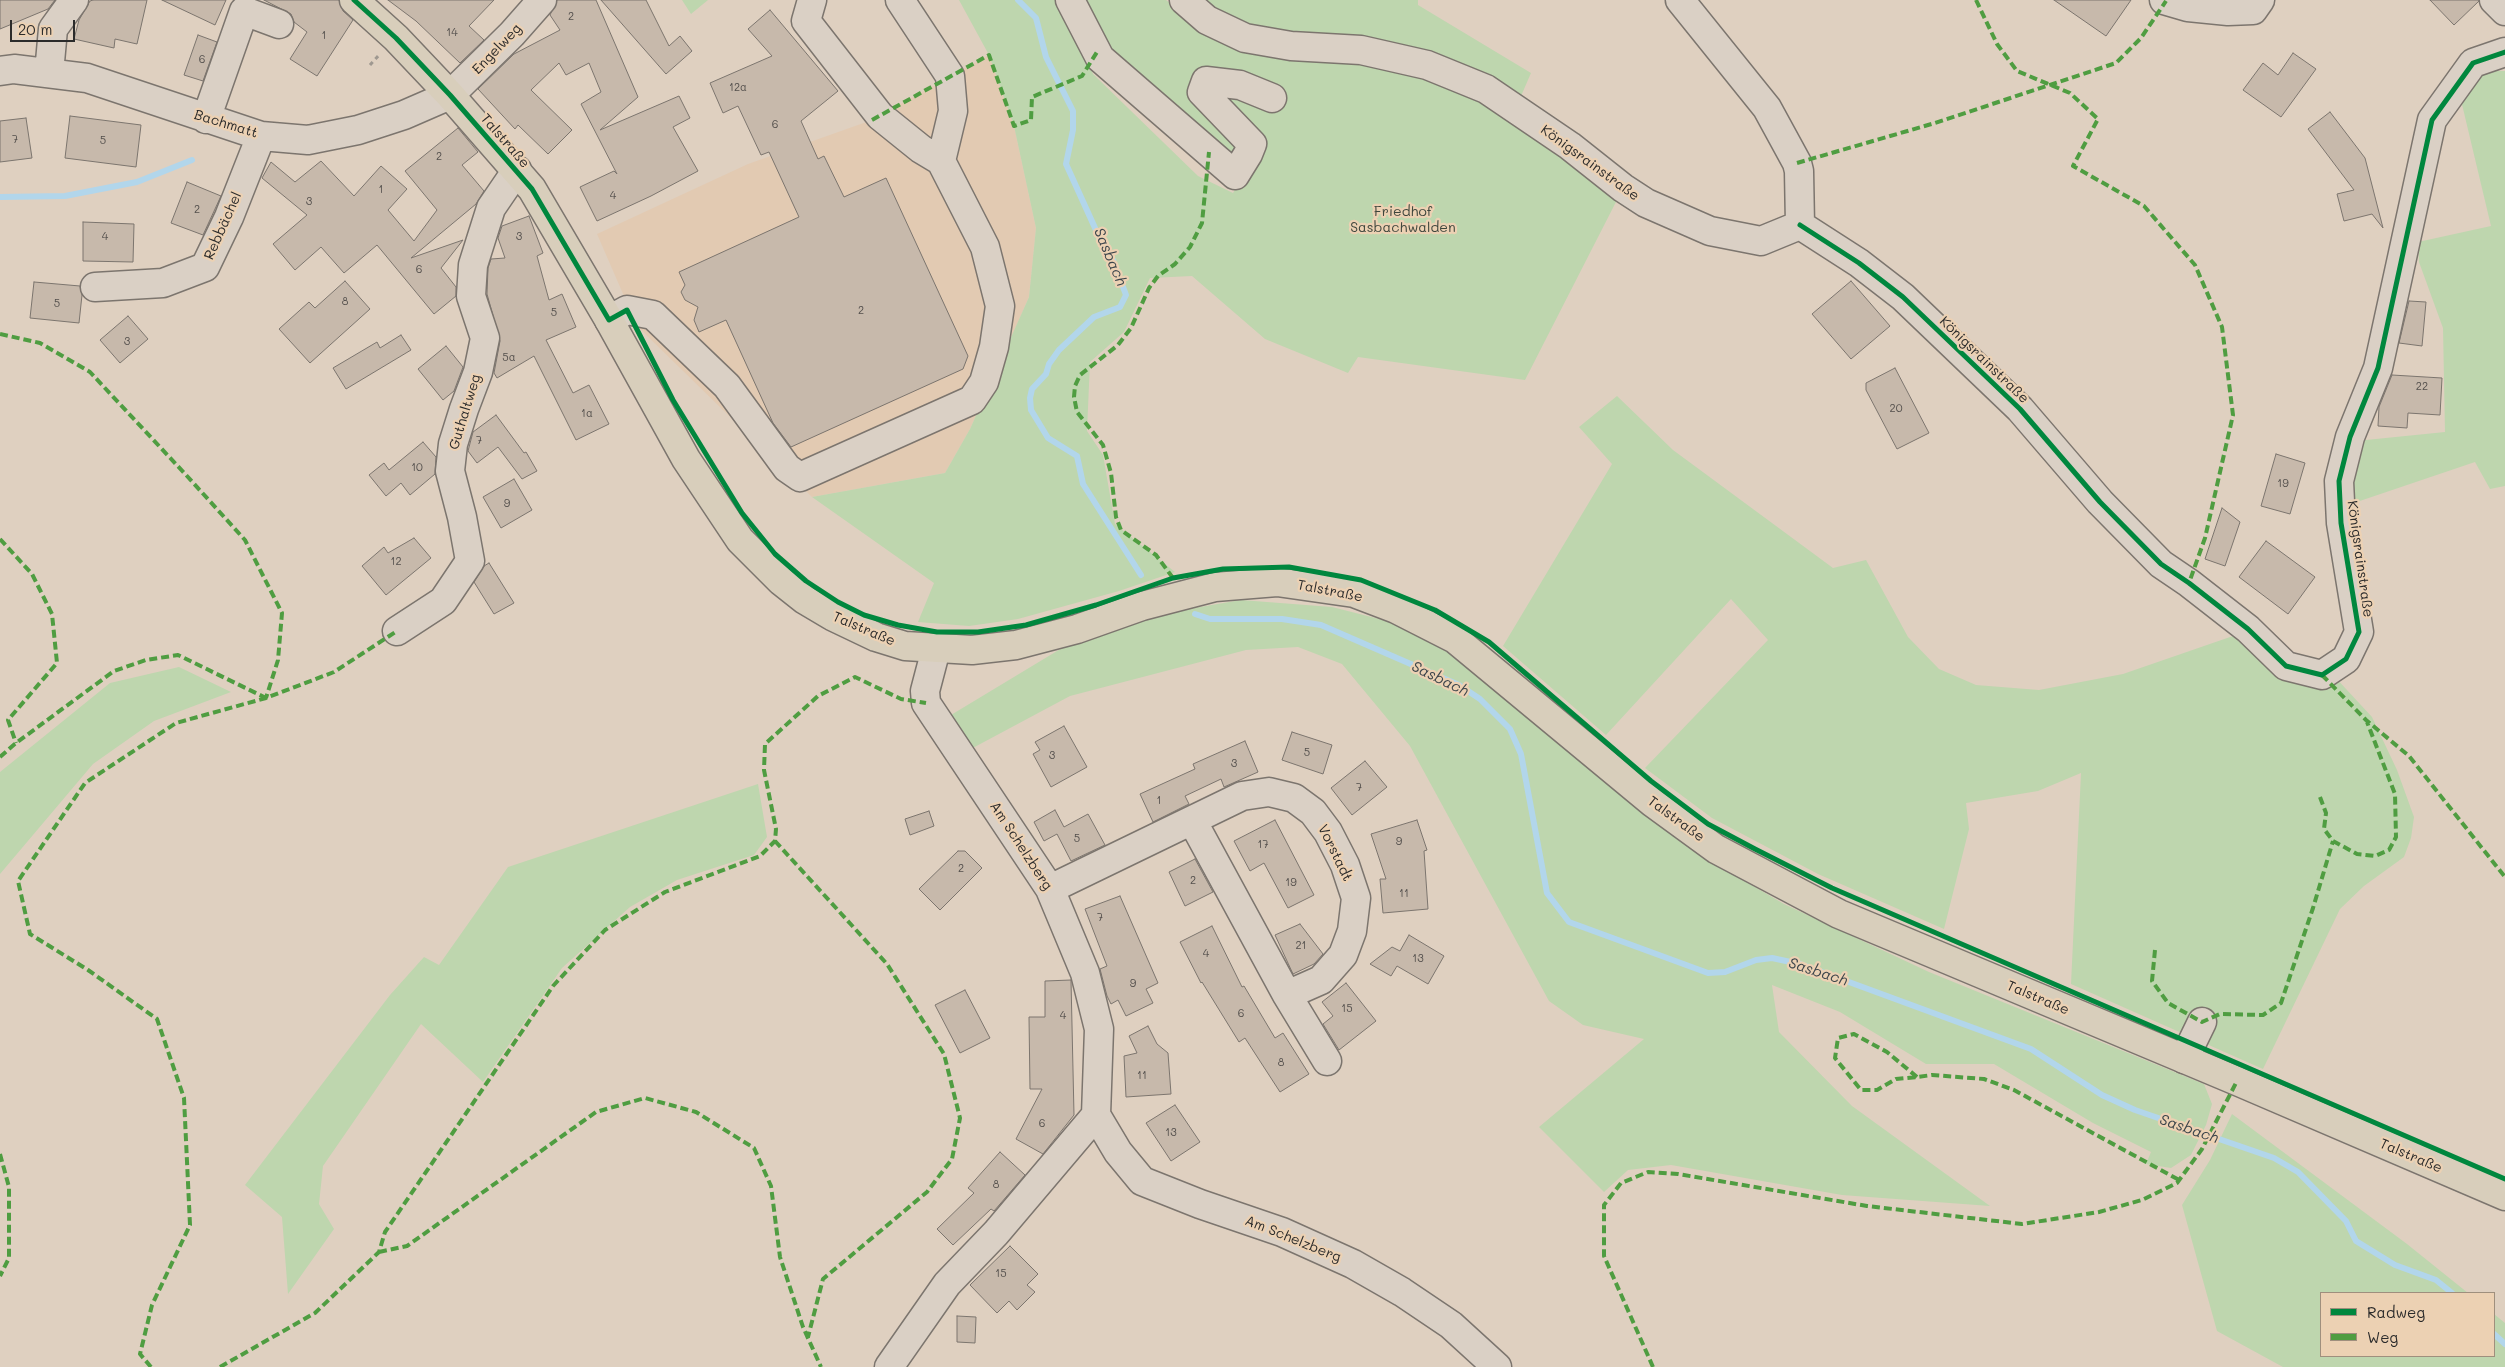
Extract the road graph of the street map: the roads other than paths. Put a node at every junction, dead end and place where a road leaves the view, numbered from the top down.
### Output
1 (74, 0) edge
2 (354, 0) edge
3 (542, 0) edge
4 (812, 0) edge
5 (900, 0) edge
6 (1070, 0) edge
7 (1184, 0) edge
8 (1680, 0) edge
9 (2164, 0) edge
10 (2260, 0) edge
11 (2494, 0) edge
12 (238, 5) edge
13 (2505, 11) edge
14 (279, 24) dead end
15 (2505, 52) edge
16 (0, 71) edge
17 (49, 73) junction
18 (450, 94) junction
19 (1272, 98) dead end
20 (206, 119) junction
21 (261, 136) junction
22 (941, 162) junction
23 (517, 170) junction
24 (1800, 225) junction
25 (95, 287) dead end
26 (609, 320) junction
27 (397, 631) dead end
28 (936, 649) junction
29 (1193, 822) junction
30 (1050, 889) junction
31 (1287, 995) junction
32 (2202, 1022) dead end
33 (2184, 1059) junction
34 (1327, 1061) dead end
35 (1096, 1115) junction
36 (2505, 1196) edge
37 (889, 1367) edge
38 (1497, 1367) edge

1 - 17 street
2 - 18 main road, Talstraße
3 - 18 street, Engelweg
4 - 22 street
5 - 22 street
6 - 19 street
7 - 24 street, Königsrainstraße
8 - 24 street
9 - 10 street
11 - 13 street
12 - 14 street
12 - 20 street
15 - 24 street, Königsrainstraße
16 - 17 street, Bachmatt
17 - 20 street, Bachmatt
18 - 21 street, Bachmatt
18 - 23 main road, Talstraße
20 - 21 street, Bachmatt
21 - 25 street, Rebbächel
22 - 26 street
23 - 26 main road, Talstraße
23 - 27 street, Guthaltweg
26 - 28 main road, Talstraße
28 - 30 street, Am Schelzberg
28 - 33 main road, Talstraße
29 - 30 street, Vorstadt
29 - 31 street
29 - 31 street, Vorstadt
30 - 35 street, Am Schelzberg
31 - 34 street
32 - 33 street
33 - 36 main road, Talstraße
35 - 37 street
35 - 38 street, Am Schelzberg

